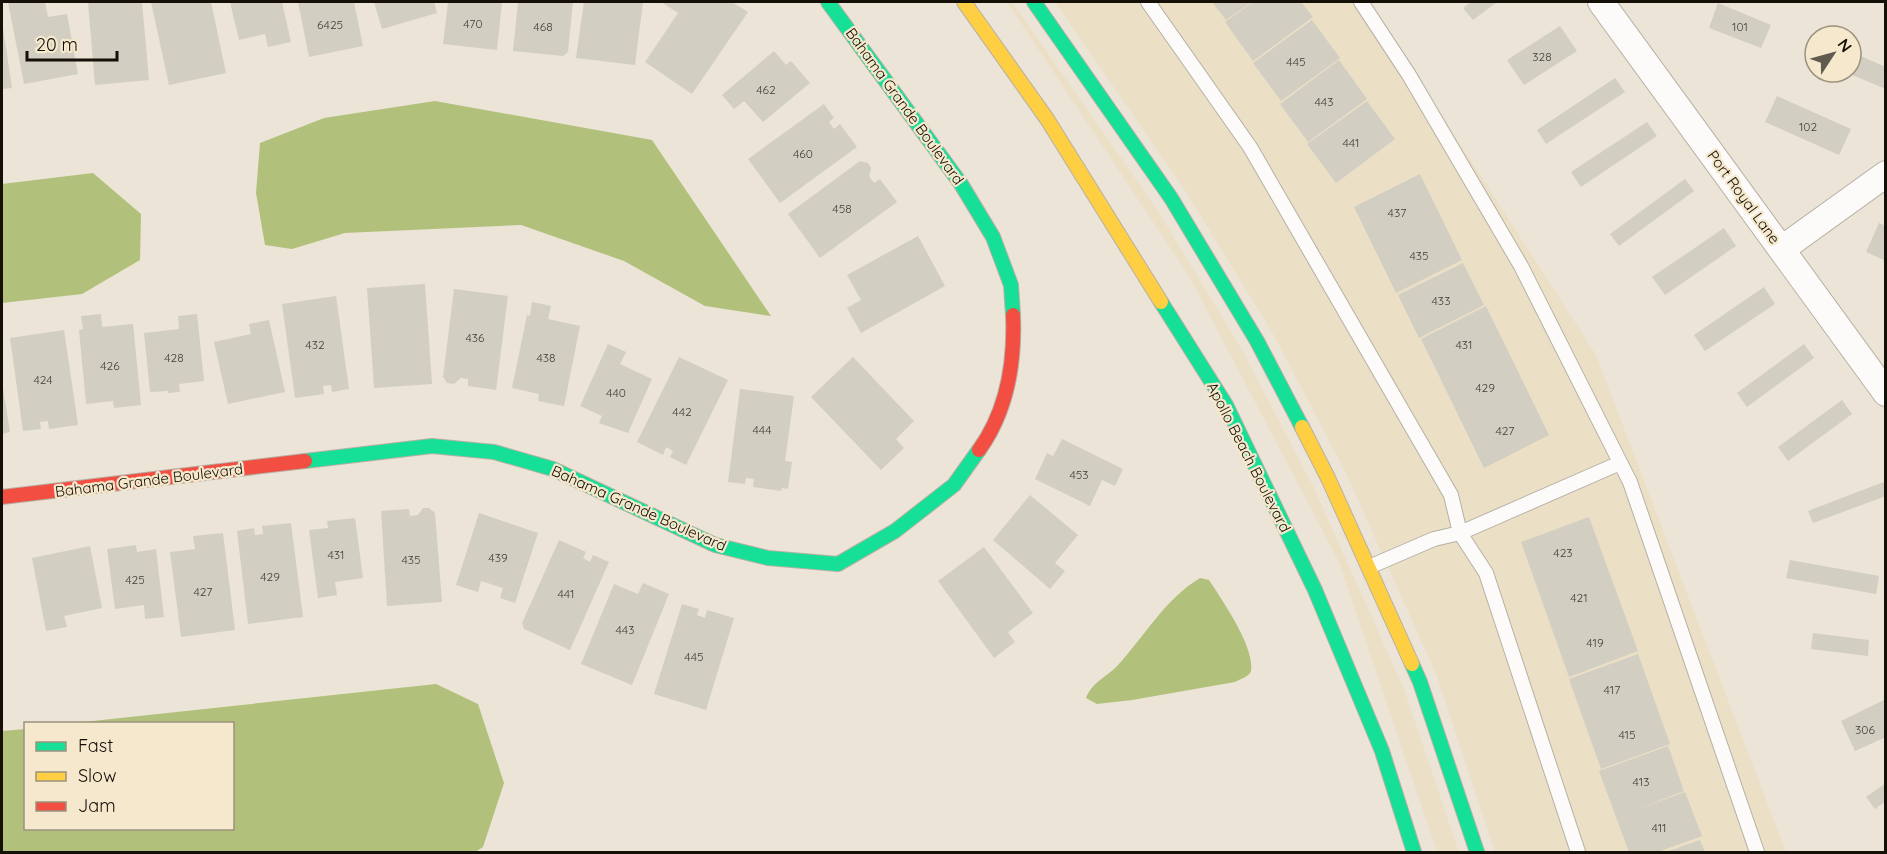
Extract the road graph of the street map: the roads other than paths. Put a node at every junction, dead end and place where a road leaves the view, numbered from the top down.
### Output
1 (828, 2) edge
2 (964, 2) edge
3 (1034, 2) edge
4 (1149, 2) edge
5 (1361, 2) edge
6 (1613, 6) edge
7 (1886, 174) edge
8 (1782, 249) junction
9 (1886, 393) edge
10 (1620, 463) junction
11 (2, 497) edge
12 (1460, 533) junction
13 (1369, 567) junction
14 (1414, 852) edge
15 (1477, 852) edge
16 (1578, 852) edge
17 (1756, 852) edge

1 - 11 main road, Bahama Grande Boulevard
2 - 14 main road, Apollo Beach Boulevard
3 - 13 main road
4 - 12 lane
5 - 10 lane
6 - 8 street, Port Royal Lane
7 - 8 street
8 - 9 street, Port Royal Lane
10 - 12 lane
10 - 17 lane
12 - 13 lane
12 - 16 lane
13 - 15 main road

